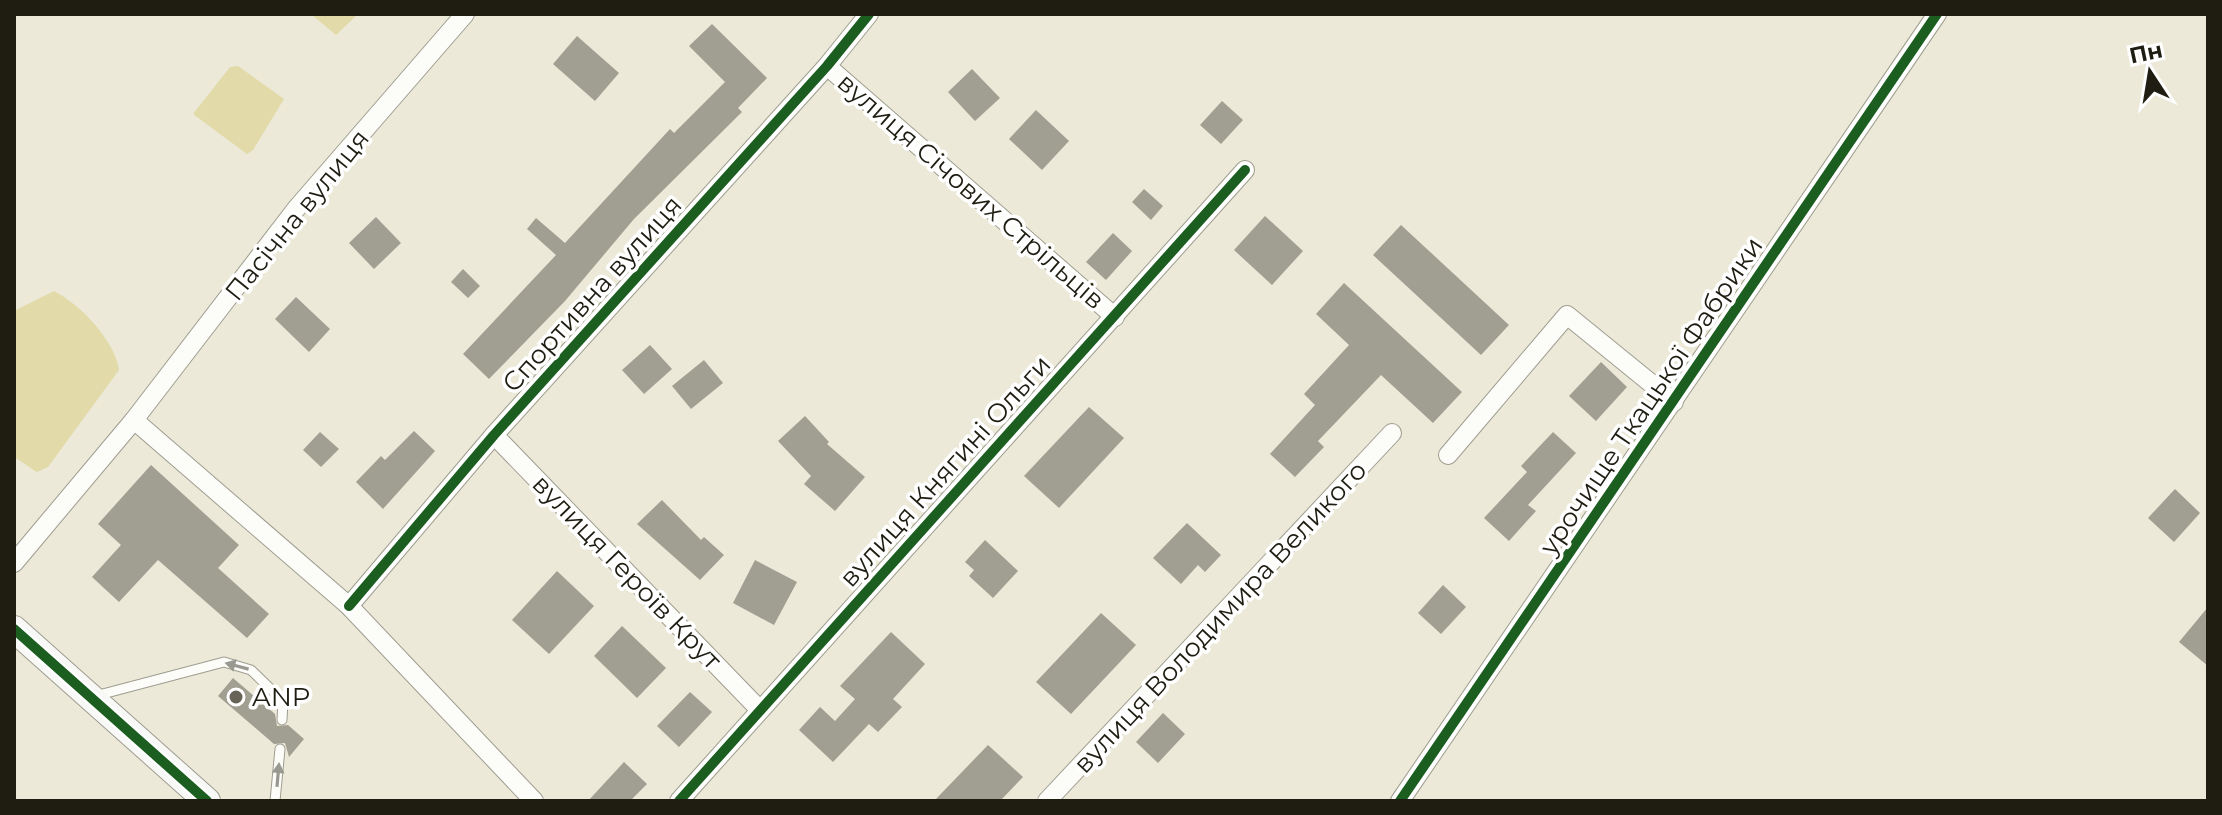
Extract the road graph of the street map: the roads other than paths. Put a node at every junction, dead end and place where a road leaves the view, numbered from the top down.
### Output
1 (465, 14) edge
2 (869, 14) edge
3 (1937, 14) edge
4 (827, 66) junction
5 (1245, 170) dead end
6 (1115, 317) junction
7 (1674, 402) junction
8 (134, 420) junction
9 (1392, 433) dead end
10 (494, 435) junction
11 (1448, 455) dead end
12 (14, 563) edge
13 (349, 606) junction
14 (14, 629) edge
15 (91, 698) junction
16 (760, 710) junction
17 (282, 720) dead end
18 (280, 749) dead end
19 (207, 801) edge
20 (275, 801) edge
21 (534, 801) edge
22 (679, 801) edge
23 (1047, 801) edge
24 (1400, 801) edge

1 - 8 street, Пасічна вулиця
2 - 4 street, Спортивна вулиця
3 - 7 street, урочище Ткацької Фабрики
4 - 6 street, вулиця Січових Стрільців
4 - 10 street, Спортивна вулиця
5 - 6 street, вулиця Княгині Ольги
6 - 16 street, вулиця Княгині Ольги
7 - 11 street
7 - 24 street, урочище Ткацької Фабрики
8 - 12 street, Пасічна вулиця
8 - 13 street
9 - 23 street, вулиця Володимира Великого
10 - 13 street, Спортивна вулиця
10 - 16 street, вулиця Героїв Крут
13 - 21 street
14 - 15 main road
17 -> 15 lane
15 - 19 main road
16 - 22 street, вулиця Княгині Ольги
20 -> 18 lane

